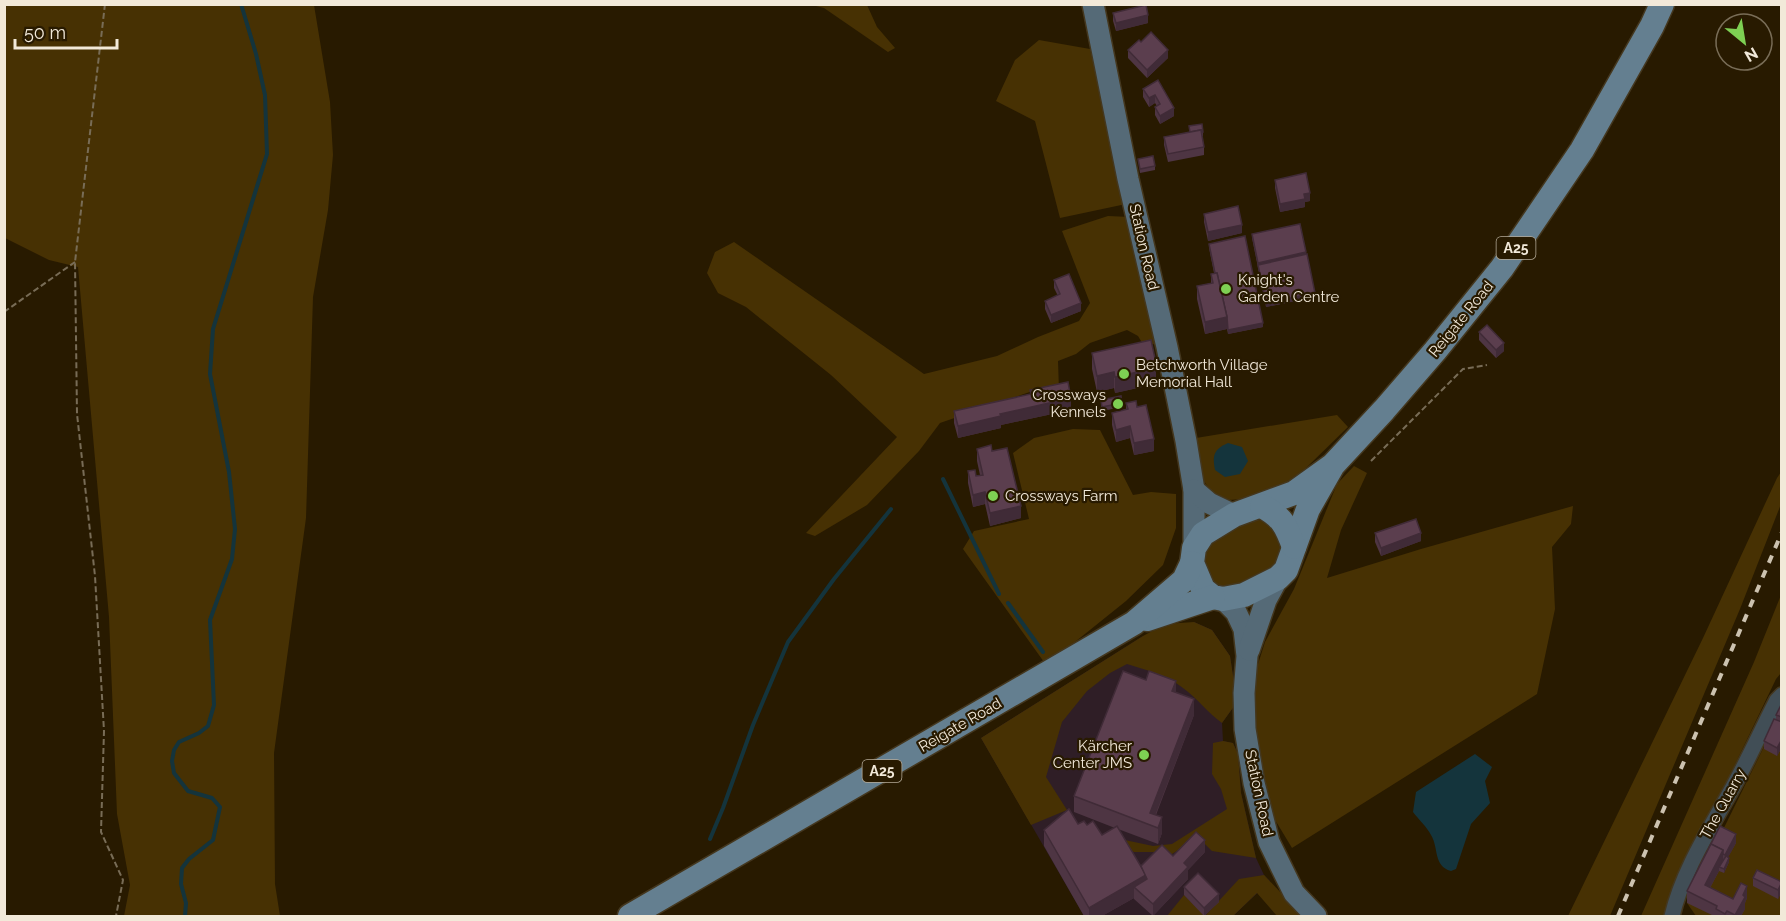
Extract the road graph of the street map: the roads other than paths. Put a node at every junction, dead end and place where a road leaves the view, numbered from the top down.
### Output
1 (1093, 4) edge
2 (1662, 4) edge
3 (1333, 465) junction
4 (1194, 490) junction
5 (1262, 506) junction
6 (1234, 515) junction
7 (1294, 547) junction
8 (1193, 556) junction
9 (1278, 578) junction
10 (1218, 598) junction
11 (1134, 623) junction
12 (1247, 656) junction
13 (1782, 695) edge
14 (630, 916) edge
15 (1317, 916) edge
16 (1672, 916) edge

1 - 4 street, Station Road
2 - 3 main road, Reigate Road / A25
3 - 5 main road, Reigate Road / A25
3 - 7 main road, Reigate Road / A25
4 - 6 street
4 - 8 street, Station Road
5 - 6 main road
5 - 7 main road
6 - 8 main road
7 - 9 main road
8 - 10 main road
8 - 11 main road, Reigate Road / A25
9 - 10 main road
9 - 12 street, Station Road
10 - 11 main road, Reigate Road / A25
10 - 12 street, Station Road
11 - 14 main road, Reigate Road / A25
12 - 15 street, Station Road
13 - 16 street, The Quarry

